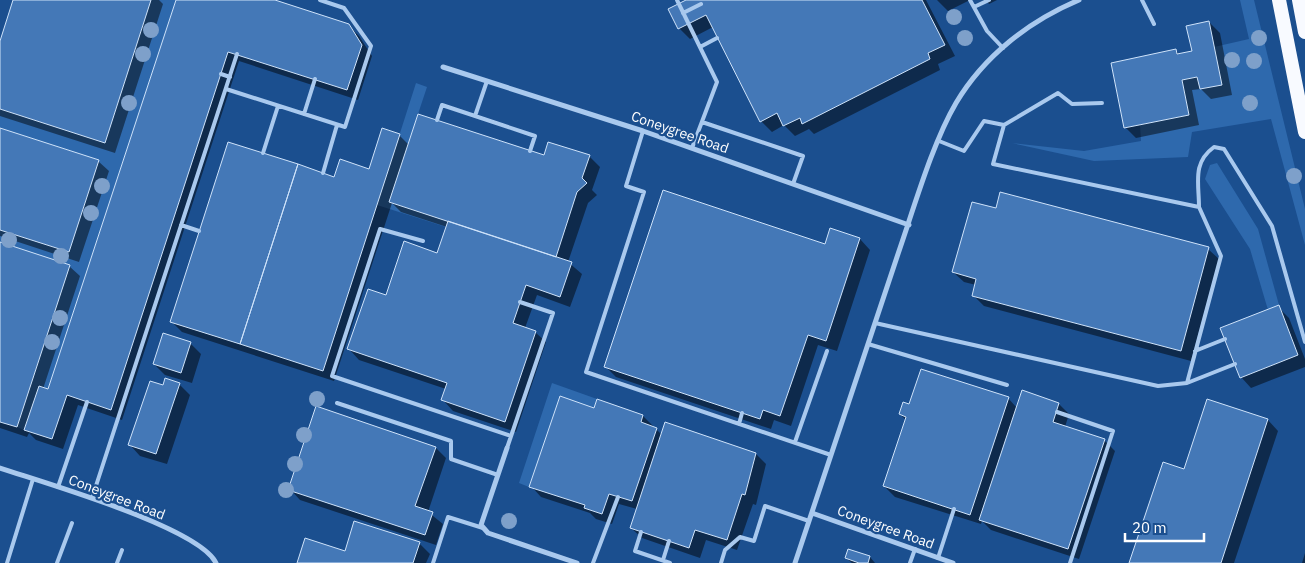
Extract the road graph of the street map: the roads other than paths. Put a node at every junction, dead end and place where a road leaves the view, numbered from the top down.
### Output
1 (320, 0) edge
2 (677, 0) edge
3 (970, 0) edge
4 (989, 0) edge
5 (1079, 0) edge
6 (1142, 0) edge
7 (1279, 0) edge
8 (702, 4) dead end
9 (1300, 5) edge
10 (974, 7) junction
11 (684, 13) junction
12 (1154, 24) dead end
13 (1305, 32) edge
14 (717, 38) dead end
15 (700, 47) junction
16 (1003, 48) junction
17 (237, 54) dead end
18 (443, 66) dead end
19 (221, 74) dead end
20 (230, 77) junction
21 (315, 80) dead end
22 (487, 80) junction
23 (226, 89) junction
24 (1102, 103) dead end
25 (278, 106) junction
26 (304, 114) junction
27 (475, 116) junction
28 (436, 120) dead end
29 (702, 122) junction
30 (337, 125) junction
31 (1004, 125) junction
32 (643, 130) junction
33 (1305, 132) edge
34 (939, 142) junction
35 (692, 148) junction
36 (530, 151) dead end
37 (263, 153) dead end
38 (323, 173) dead end
39 (794, 184) junction
40 (1199, 207) junction
41 (909, 224) junction
42 (181, 225) junction
43 (199, 231) dead end
44 (423, 241) dead end
45 (520, 302) dead end
46 (350, 319) junction
47 (356, 321) dead end
48 (875, 323) junction
49 (1225, 339) dead end
50 (1305, 342) edge
51 (868, 344) junction
52 (827, 351) dead end
53 (1195, 351) junction
54 (1234, 364) dead end
55 (1187, 383) junction
56 (1007, 385) dead end
57 (87, 402) dead end
58 (337, 403) dead end
59 (1056, 412) dead end
60 (742, 413) dead end
61 (739, 424) junction
62 (511, 436) junction
63 (795, 442) junction
64 (507, 448) joint
65 (831, 455) junction
66 (0, 468) edge
67 (1094, 470) dead end
68 (1100, 472) junction
69 (498, 475) junction
70 (33, 479) junction
71 (58, 487) junction
72 (618, 497) dead end
73 (92, 498) junction
74 (1084, 502) dead end
75 (1089, 504) junction
76 (954, 509) dead end
77 (812, 513) junction
78 (809, 521) junction
79 (72, 523) dead end
80 (484, 529) junction
81 (641, 532) dead end
82 (669, 541) dead end
83 (122, 550) dead end
84 (915, 550) junction
85 (938, 558) junction
86 (663, 560) junction
87 (946, 562) edge
88 (7, 563) edge
89 (57, 563) edge
90 (117, 563) edge
91 (216, 563) edge
92 (433, 563) edge
93 (576, 563) edge
94 (593, 563) edge
95 (670, 563) edge
96 (721, 563) edge
97 (795, 563) edge
98 (910, 563) edge
99 (953, 563) edge
100 (1070, 563) edge

1 - 30 lane
2 - 11 lane
3 - 10 lane
4 - 10 lane
5 - 16 street
6 - 12 lane
7 - 33 highway
8 - 11 lane
9 - 13 highway
10 - 16 lane
11 - 15 lane
14 - 15 lane
15 - 29 lane
16 - 34 street
17 - 20 lane
18 - 22 street, Coneygree Road
19 - 20 lane
20 - 23 lane
21 - 26 lane
22 - 27 lane
22 - 32 street, Coneygree Road
23 - 25 lane
23 - 42 lane
24 - 31 lane
25 - 26 lane
25 - 37 lane
26 - 30 lane
27 - 28 lane
27 - 36 lane
29 - 35 lane
29 - 39 lane
30 - 38 lane
31 - 34 lane
31 - 40 lane
32 - 35 street, Coneygree Road
32 - 61 lane
34 - 41 street
35 - 39 street, Coneygree Road
39 - 41 street, Coneygree Road
40 - 50 lane
40 - 53 lane
41 - 48 street
42 - 43 lane
42 - 73 lane
44 - 46 lane
45 - 62 lane
46 - 47 lane
46 - 62 lane
48 - 51 street
48 - 55 lane
49 - 53 lane
51 - 56 lane
51 - 65 street
52 - 63 lane
53 - 55 lane
54 - 55 lane
57 - 71 lane
58 - 69 lane
59 - 68 lane
60 - 61 lane
61 - 63 lane
62 - 64 lane
63 - 65 lane
64 - 69 street
65 - 77 street
66 - 70 street, Coneygree Road
67 - 68 lane
68 - 75 lane
69 - 80 street
70 - 71 street, Coneygree Road
70 - 88 lane
71 - 73 street, Coneygree Road
72 - 94 lane
73 - 91 street, Coneygree Road
74 - 75 lane
75 - 100 lane
76 - 85 lane
77 - 78 street
77 - 84 street, Coneygree Road
78 - 96 lane
78 - 97 street
79 - 89 lane
80 - 92 lane
80 - 93 street
81 - 86 lane
82 - 86 lane
83 - 90 lane
84 - 85 street, Coneygree Road
84 - 98 lane
85 - 87 street, Coneygree Road
86 - 95 lane
87 - 99 street, Coneygree Road

